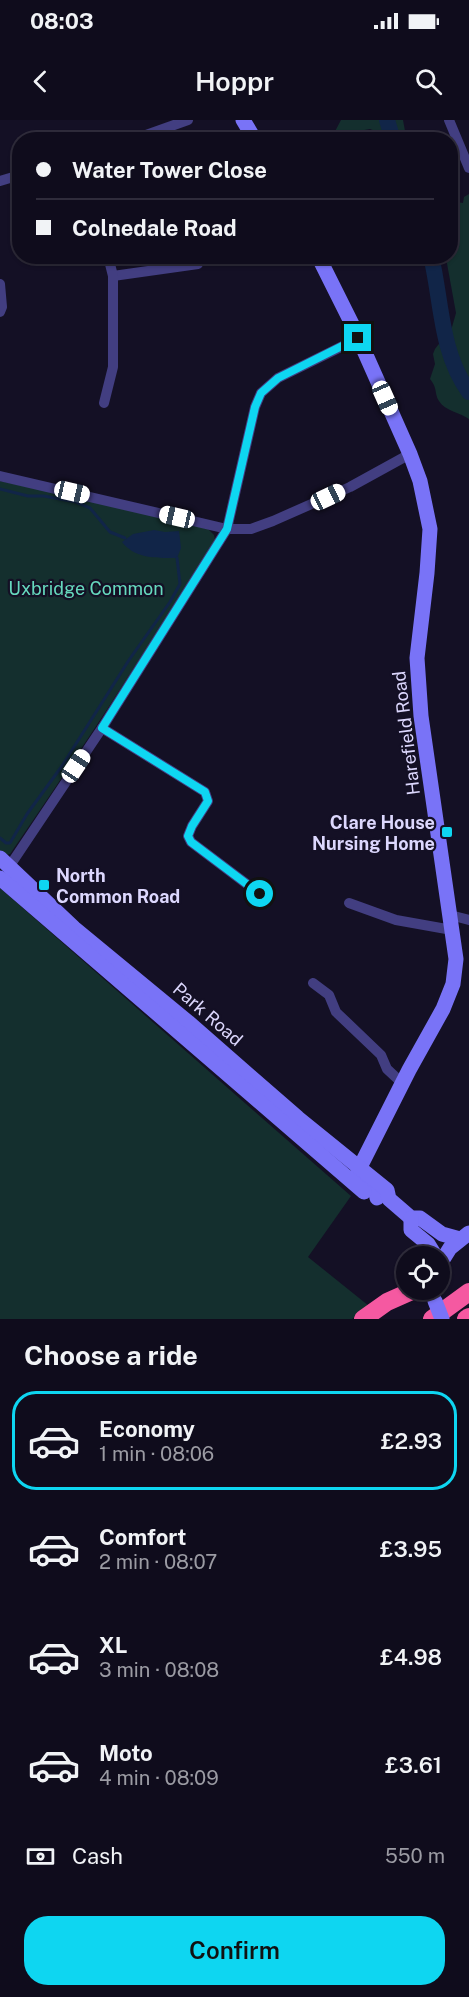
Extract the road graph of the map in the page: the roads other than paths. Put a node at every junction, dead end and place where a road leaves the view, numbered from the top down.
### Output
1 (188, 120) edge
2 (154, 132) edge
3 (458, 142) edge
4 (469, 168) edge
5 (110, 264) edge
6 (198, 264) dead end
7 (322, 264) edge
8 (113, 276) junction
9 (0, 284) edge
10 (0, 312) edge
11 (358, 338) junction
12 (104, 403) dead end
13 (410, 454) junction
14 (0, 476) edge
15 (227, 529) junction
16 (102, 728) junction
17 (3, 867) edge
18 (260, 894) dead end
19 (349, 903) dead end
20 (469, 920) edge
21 (451, 922) junction
22 (313, 983) dead end
23 (402, 1083) junction
24 (360, 1168) junction
25 (382, 1198) junction
26 (411, 1218) junction
27 (465, 1236) edge
28 (429, 1246) edge
29 (450, 1248) edge
30 (469, 1292) edge
31 (396, 1298) edge
32 (434, 1303) edge
33 (363, 1319) edge
34 (442, 1319) edge

1 - 2 street
3 - 4 street
5 - 8 street
6 - 8 street
7 - 11 main road, Harefield Road
8 - 12 street
9 - 10 street
11 - 13 main road, Harefield Road
11 - 15 street
13 - 15 street
13 - 21 main road, Harefield Road
14 - 15 street
15 - 16 street
16 - 17 street
16 - 18 street
17 - 24 main road, Park Road
17 - 25 main road, Park Road
19 - 21 street
20 - 21 street
21 - 23 main road, Harefield Road
22 - 23 street
23 - 24 main road, Harefield Road
24 - 25 main road, Park Road
25 - 26 main road, Park Road
26 - 27 main road, Park Road
26 - 28 main road, Park Road
27 - 29 main road
30 - 32 highway
31 - 33 highway
32 - 34 main road, bridge

